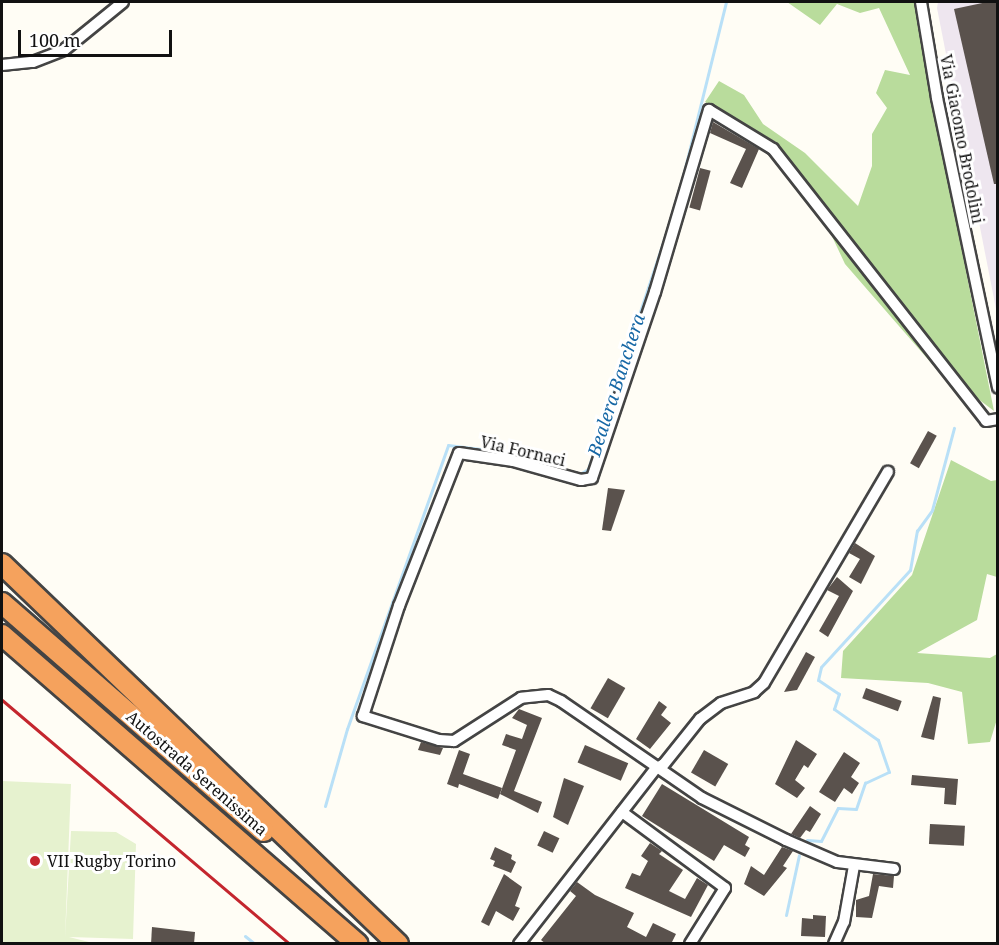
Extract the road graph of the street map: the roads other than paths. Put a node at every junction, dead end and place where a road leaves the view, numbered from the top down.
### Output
1 (123, 2) edge
2 (921, 2) edge
3 (2, 65) edge
4 (996, 372) edge
5 (998, 388) edge
6 (998, 419) edge
7 (888, 472) dead end
8 (2, 564) edge
9 (2, 603) edge
10 (2, 634) edge
11 (655, 769) junction
12 (622, 812) junction
13 (854, 866) junction
14 (894, 869) dead end
15 (357, 944) edge
16 (392, 944) edge
17 (398, 944) edge
18 (519, 944) edge
19 (690, 944) edge
20 (834, 944) edge

1 - 3 street
2 - 4 street, Via Giacomo Brodolini
4 - 5 street, Via Giacomo Brodolini
6 - 11 street, Via Fornaci
7 - 11 street
8 - 17 highway
9 - 16 highway, Autostrada Serenissima
10 - 15 highway, Autostrada Serenissima
11 - 12 street
11 - 13 street
12 - 18 street
12 - 19 street
13 - 14 street
13 - 20 street

